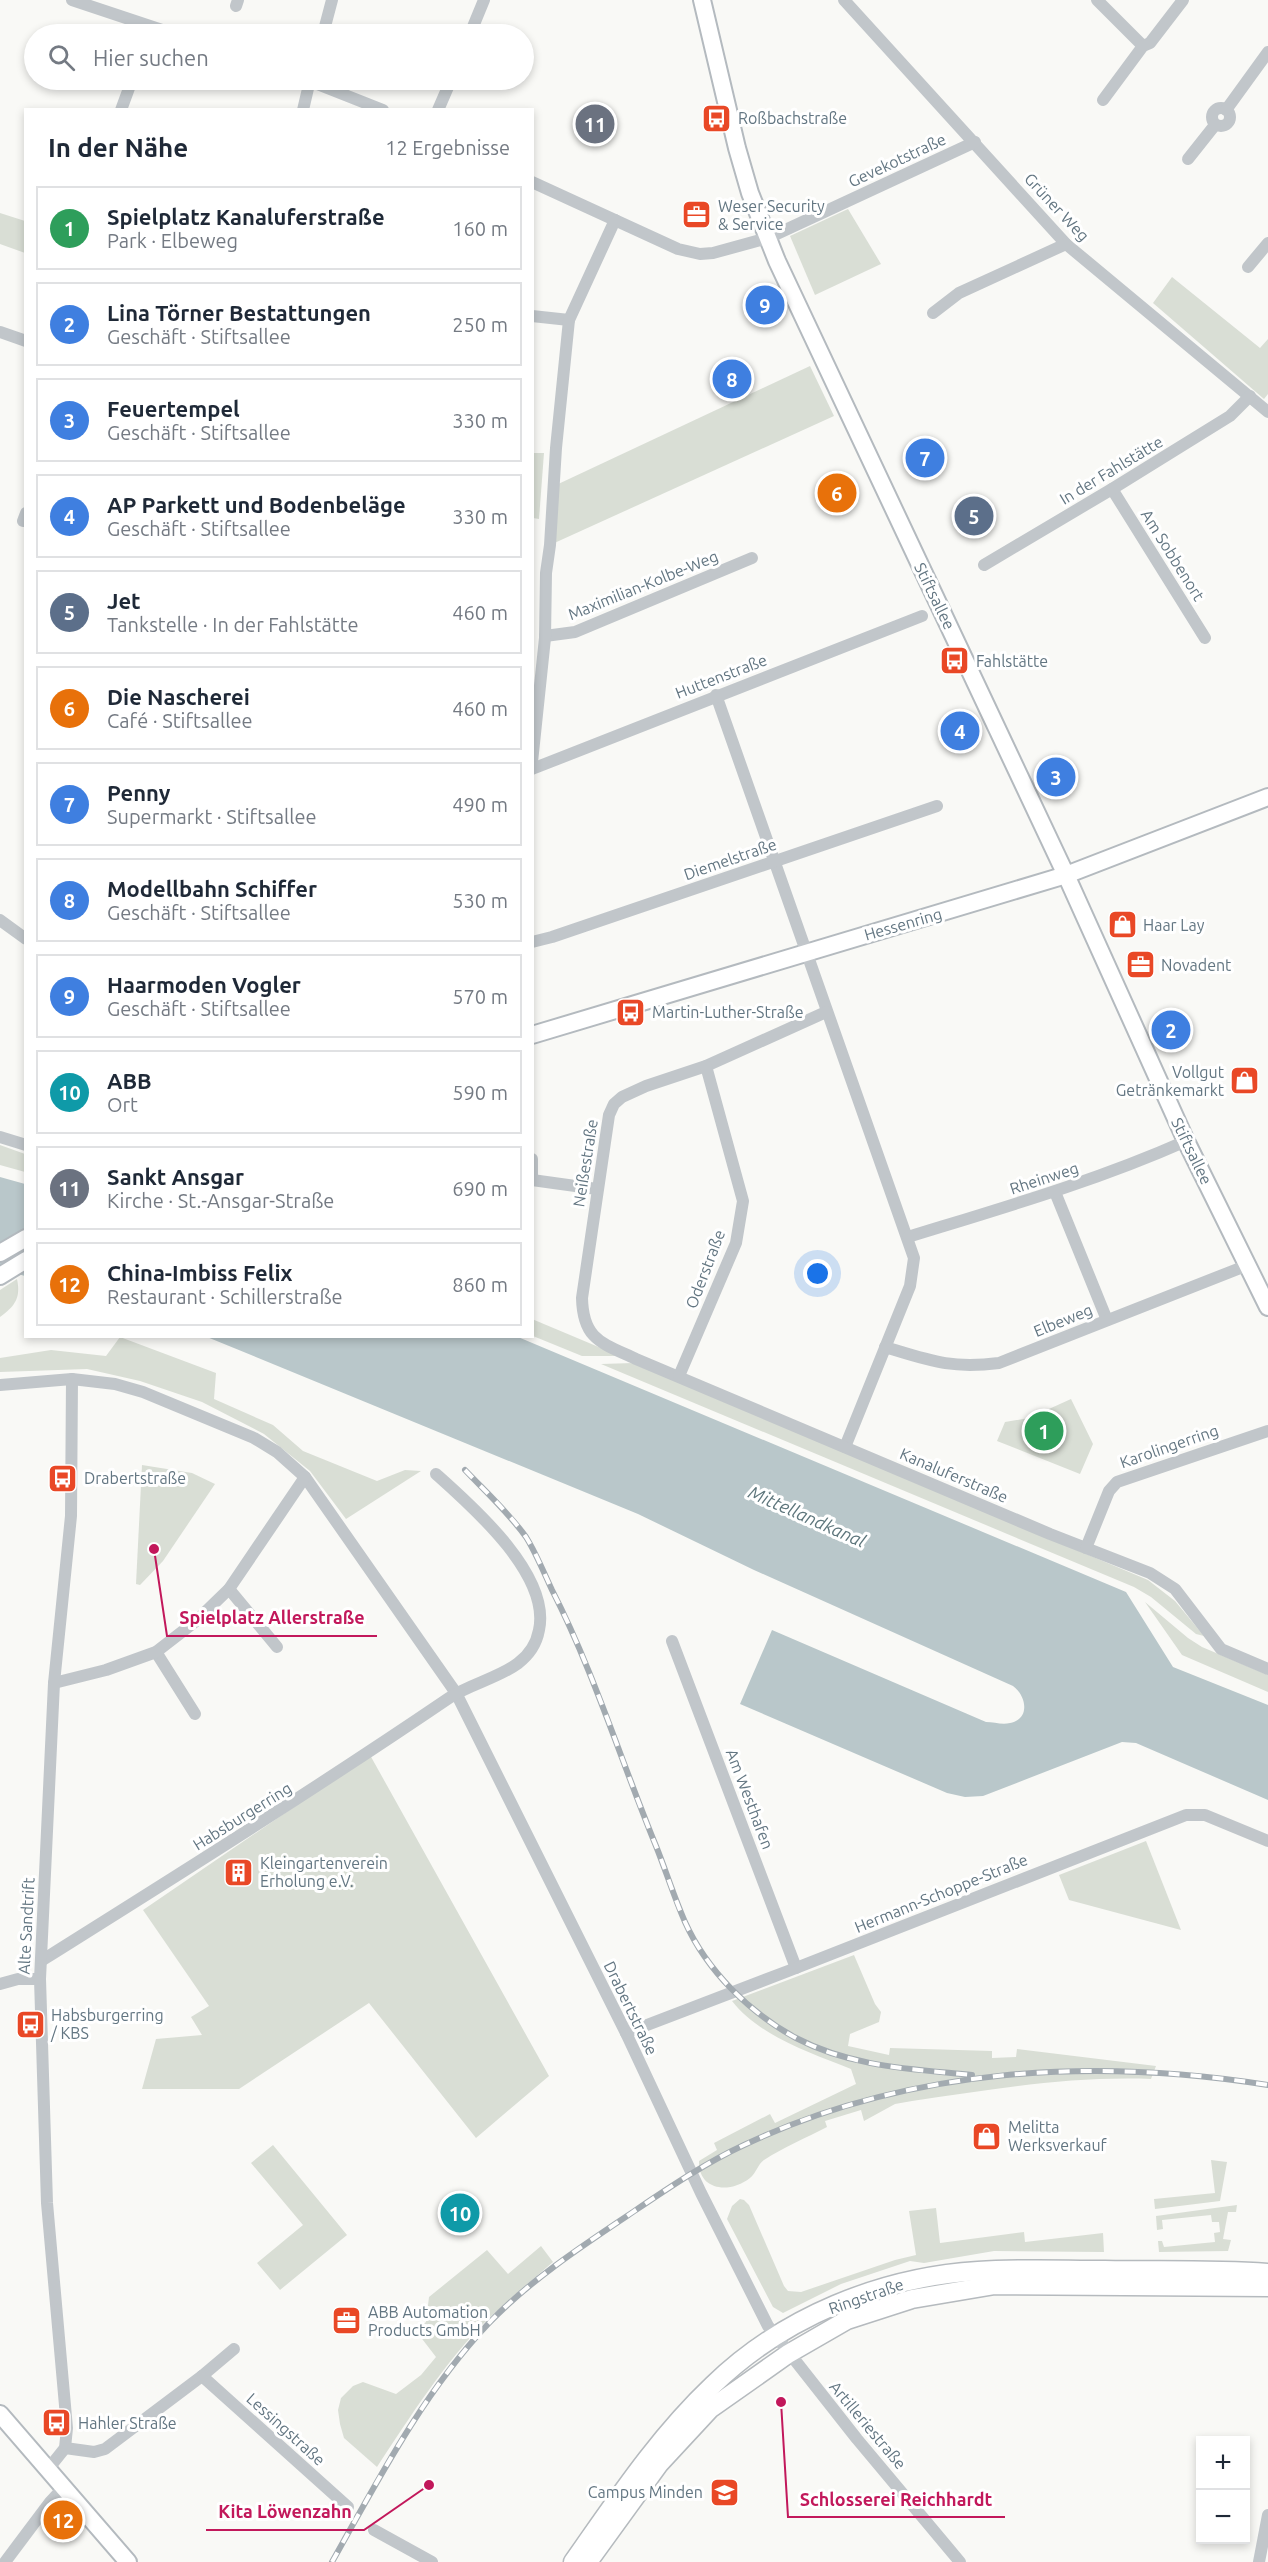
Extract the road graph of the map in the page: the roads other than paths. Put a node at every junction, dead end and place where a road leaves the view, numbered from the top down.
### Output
1 (72, 0) edge
2 (332, 0) edge
3 (484, 0) edge
4 (702, 0) edge
5 (844, 0) edge
6 (1097, 0) edge
7 (1183, 0) edge
8 (96, 4) edge
9 (136, 24) edge
10 (326, 24) edge
11 (474, 24) edge
12 (1143, 46) junction
13 (1268, 52) edge
14 (128, 90) edge
15 (307, 90) edge
16 (334, 90) edge
17 (447, 90) edge
18 (1103, 100) dead end
19 (122, 108) edge
20 (303, 108) edge
21 (378, 108) edge
22 (439, 108) edge
23 (975, 142) junction
24 (1188, 159) dead end
25 (534, 183) edge
26 (615, 220) junction
27 (768, 238) junction
28 (1268, 243) edge
29 (1066, 244) junction
30 (1248, 267) dead end
31 (933, 313) dead end
32 (534, 316) edge
33 (569, 320) junction
34 (0, 332) edge
35 (24, 340) edge
36 (1250, 396) junction
37 (1268, 412) edge
38 (1112, 489) junction
39 (753, 558) dead end
40 (984, 565) dead end
41 (922, 616) dead end
42 (545, 636) junction
43 (1205, 638) dead end
44 (716, 695) junction
45 (534, 743) edge
46 (534, 767) edge
47 (1268, 797) edge
48 (937, 806) dead end
49 (776, 861) junction
50 (1066, 875) junction
51 (0, 920) edge
52 (24, 938) edge
53 (534, 942) edge
54 (807, 953) junction
55 (826, 1012) junction
56 (534, 1034) edge
57 (706, 1066) junction
58 (0, 1137) edge
59 (1186, 1141) junction
60 (24, 1144) edge
61 (534, 1179) edge
62 (597, 1189) junction
63 (1055, 1192) junction
64 (908, 1237) junction
65 (24, 1239) edge
66 (0, 1253) edge
67 (24, 1261) edge
68 (1248, 1265) junction
69 (0, 1276) edge
70 (1268, 1307) edge
71 (1107, 1320) junction
72 (603, 1343) joint
73 (885, 1347) junction
74 (679, 1376) junction
75 (72, 1379) junction
76 (35, 1383) junction
77 (0, 1385) edge
78 (0, 1393) edge
79 (1268, 1431) edge
80 (845, 1447) junction
81 (436, 1474) dead end
82 (305, 1477) junction
83 (1086, 1548) junction
84 (229, 1589) junction
85 (672, 1641) dead end
86 (277, 1647) dead end
87 (156, 1652) junction
88 (1268, 1669) edge
89 (54, 1683) junction
90 (456, 1693) junction
91 (195, 1714) dead end
92 (1268, 1841) edge
93 (41, 1961) junction
94 (796, 1968) junction
95 (1, 1979) edge
96 (40, 1979) junction
97 (626, 2032) junction
98 (1268, 2273) edge
99 (1268, 2287) edge
100 (775, 2337) junction
101 (234, 2349) dead end
102 (788, 2354) junction
103 (202, 2376) junction
104 (0, 2414) edge
105 (65, 2448) junction
106 (49, 2468) junction
107 (64, 2487) junction
108 (348, 2507) dead end
109 (1268, 2515) edge
110 (374, 2530) dead end
111 (5, 2562) edge
112 (128, 2562) edge
113 (432, 2562) edge
114 (573, 2562) edge
115 (588, 2562) edge
116 (960, 2562) edge
117 (1259, 2562) edge

1 - 8 street
2 - 10 street
3 - 11 street
4 - 27 main road, Stiftsallee
5 - 23 street, Grüner Weg
6 - 12 street
7 - 12 street
8 - 9 street
12 - 18 street
13 - 24 street
14 - 19 street
15 - 20 street
16 - 21 street
17 - 22 street
23 - 27 street, Gevekotstraße
23 - 29 street, Grüner Weg
25 - 26 street, Gevekotstraße
26 - 27 street, Gevekotstraße
26 - 33 street
27 - 50 main road, Stiftsallee
28 - 30 street
29 - 31 street
29 - 36 street, Grüner Weg
32 - 33 street
33 - 42 street
34 - 35 street
36 - 37 street, Grüner Weg
36 - 38 street, In der Fahlstätte
38 - 40 street, In der Fahlstätte
38 - 43 street, Am Sobbenort
39 - 42 street, Maximilian-Kolbe-Weg
41 - 44 street, Huttenstraße
42 - 45 street
44 - 46 street, Huttenstraße
44 - 49 street
47 - 50 main road, Hessenring
48 - 49 street, Diemelstraße
49 - 53 street, Diemelstraße
49 - 54 street
50 - 54 main road, Hessenring
50 - 59 main road, Stiftsallee
51 - 52 street
54 - 55 street
54 - 56 main road, Hessenring
55 - 57 street, Neißestraße
55 - 64 street
57 - 62 street, Neißestraße
57 - 74 street, Oderstraße
58 - 60 street
59 - 63 street, Rheinweg
59 - 68 main road, Stiftsallee
61 - 62 street
62 - 72 street, Neißestraße
63 - 64 street, Rheinweg
63 - 71 street
64 - 73 street
65 - 66 main road
67 - 69 main road
68 - 70 main road, Stiftsallee
68 - 71 street, Elbeweg
71 - 73 street, Elbeweg
72 - 74 street, Kanaluferstraße
73 - 80 street
74 - 80 street, Kanaluferstraße
75 - 76 street, Drabertstraße
75 - 82 street, Drabertstraße
75 - 89 street, Alte Sandtrift
76 - 77 street, Drabertstraße
76 - 78 street, Drabertstraße
79 - 83 street, Karolingerring
80 - 83 street, Kanaluferstraße
81 - 90 street
82 - 84 street
82 - 90 street, Drabertstraße
83 - 88 street, Kanaluferstraße
84 - 86 street
84 - 87 street
85 - 94 street, Am Westhafen
87 - 89 street
87 - 91 street
89 - 93 street, Alte Sandtrift
90 - 93 street, Habsburgerring
90 - 97 street, Drabertstraße
92 - 94 street, Hermann-Schoppe-Straße
93 - 96 street, Alte Sandtrift
94 - 97 street, Hermann-Schoppe-Straße
95 - 96 street
96 - 105 street, Alte Sandtrift
97 - 100 street, Drabertstraße
98 - 100 main road, Ringstraße
99 - 102 main road, Ringstraße
100 - 102 street, Artilleriestraße
100 - 114 main road, Ringstraße
101 - 103 street
102 - 115 main road, Ringstraße
102 - 116 street, Artilleriestraße
103 - 105 street
103 - 108 street, Lessingstraße
104 - 106 main road
105 - 106 street
106 - 107 main road
107 - 111 street
107 - 112 main road
109 - 117 street
110 - 113 street

